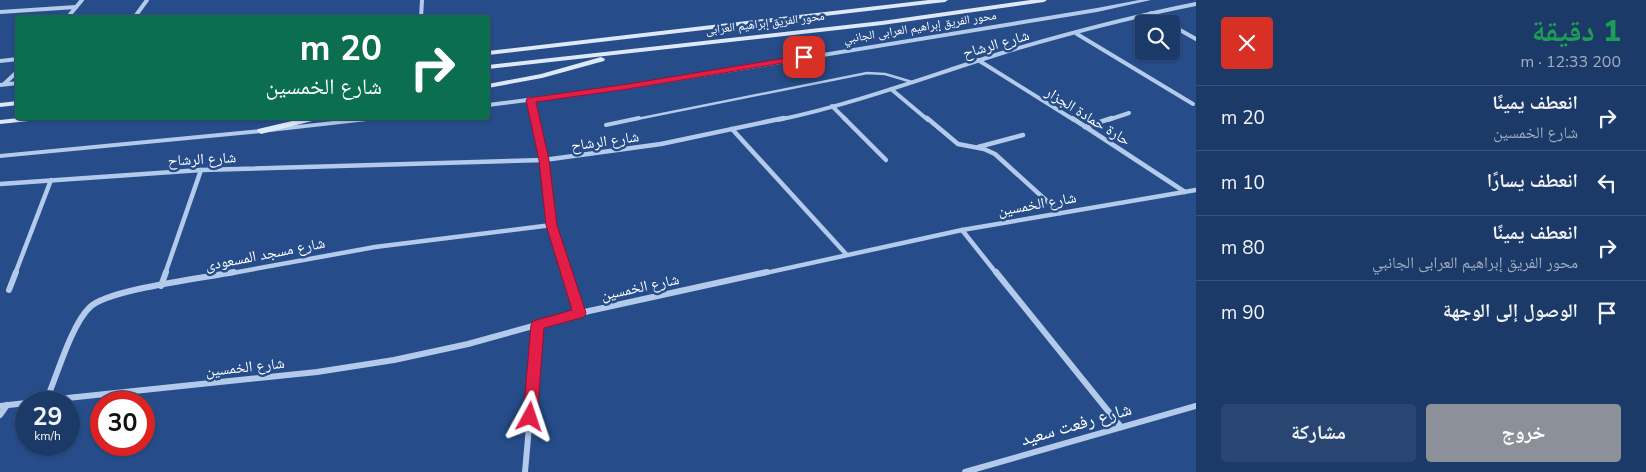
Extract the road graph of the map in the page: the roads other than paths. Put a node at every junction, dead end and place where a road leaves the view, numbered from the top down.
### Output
1 (82, 0) edge
2 (147, 0) edge
3 (422, 0) edge
4 (945, 0) edge
5 (1044, 0) edge
6 (1148, 0) edge
7 (1196, 4) edge
8 (76, 7) junction
9 (0, 12) edge
10 (1151, 13) junction
11 (69, 15) edge
12 (136, 15) edge
13 (421, 15) edge
14 (1155, 15) edge
15 (1180, 29) edge
16 (1077, 34) junction
17 (1196, 39) edge
18 (619, 53) junction
19 (490, 54) edge
20 (15, 59) edge
21 (978, 60) junction
22 (0, 61) edge
23 (490, 67) edge
24 (15, 74) edge
25 (912, 82) junction
26 (15, 83) edge
27 (2, 85) edge
28 (490, 86) edge
29 (891, 89) junction
30 (531, 100) junction
31 (15, 103) edge
32 (490, 104) edge
33 (1194, 104) dead end
34 (0, 105) edge
35 (832, 106) junction
36 (1130, 113) dead end
37 (19, 120) edge
38 (305, 120) edge
39 (358, 120) edge
40 (0, 122) edge
41 (606, 125) dead end
42 (1085, 127) junction
43 (732, 129) junction
44 (261, 131) junction
45 (1023, 135) dead end
46 (978, 147) junction
47 (0, 156) edge
48 (544, 160) junction
49 (886, 160) dead end
50 (201, 170) junction
51 (51, 180) junction
52 (0, 184) edge
53 (1196, 190) edge
54 (1185, 192) junction
55 (1060, 213) junction
56 (552, 225) junction
57 (962, 230) junction
58 (846, 254) junction
59 (160, 286) junction
60 (8, 290) dead end
61 (580, 313) junction
62 (538, 325) junction
63 (50, 391) edge
64 (80, 396) edge
65 (4, 405) edge
66 (1196, 406) edge
67 (0, 415) edge
68 (1121, 427) junction
69 (525, 472) edge
70 (965, 472) edge

1 - 8 street
2 - 12 street
3 - 13 street
4 - 19 main road, محور الفريق إبراهيم العرابى
5 - 18 main road, محور الفريق إبراهيم العرابى
6 - 30 street, محور الفريق إبراهيم العرابى الجانبي
7 - 10 street, شارع الرشاح
8 - 9 street
8 - 11 street
10 - 14 street
10 - 16 street, شارع الرشاح
15 - 17 street
16 - 21 street, شارع الرشاح
16 - 33 street
18 - 23 main road, محور الفريق إبراهيم العرابى
18 - 28 main road
20 - 22 street
21 - 25 street, شارع الرشاح
21 - 42 street, حارة حمادة الجزار
24 - 27 street
25 - 29 street, شارع الرشاح
25 - 41 lane
26 - 27 street
29 - 35 street, شارع الرشاح
29 - 46 street
30 - 32 street, محور الفريق إبراهيم العرابى الجانبي
30 - 48 street
31 - 34 main road
35 - 43 street, شارع الرشاح
35 - 49 street
36 - 42 street
37 - 40 main road
38 - 44 main road
39 - 44 street
42 - 54 street, حارة حمادة الجزار
43 - 48 street, شارع الرشاح
43 - 58 street
44 - 47 street
45 - 46 street
46 - 55 street
48 - 50 street, شارع الرشاح
48 - 56 street
50 - 51 street, شارع الرشاح
50 - 59 street
51 - 52 street, شارع الرشاح
51 - 60 street
53 - 54 street, شارع الخمسين
54 - 55 street, شارع الخمسين
55 - 57 street, شارع الخمسين
56 - 59 street, شارع مسجد المسعودى
56 - 61 street
57 - 58 street, شارع الخمسين
57 - 68 street
58 - 61 street, شارع الخمسين
59 - 63 street, شارع مسجد المسعودى
61 - 62 street, شارع الخمسين
62 - 64 street, شارع الخمسين
62 - 69 street
65 - 67 street
66 - 68 street, شارع رفعت سعيد
68 - 70 street, شارع رفعت سعيد

